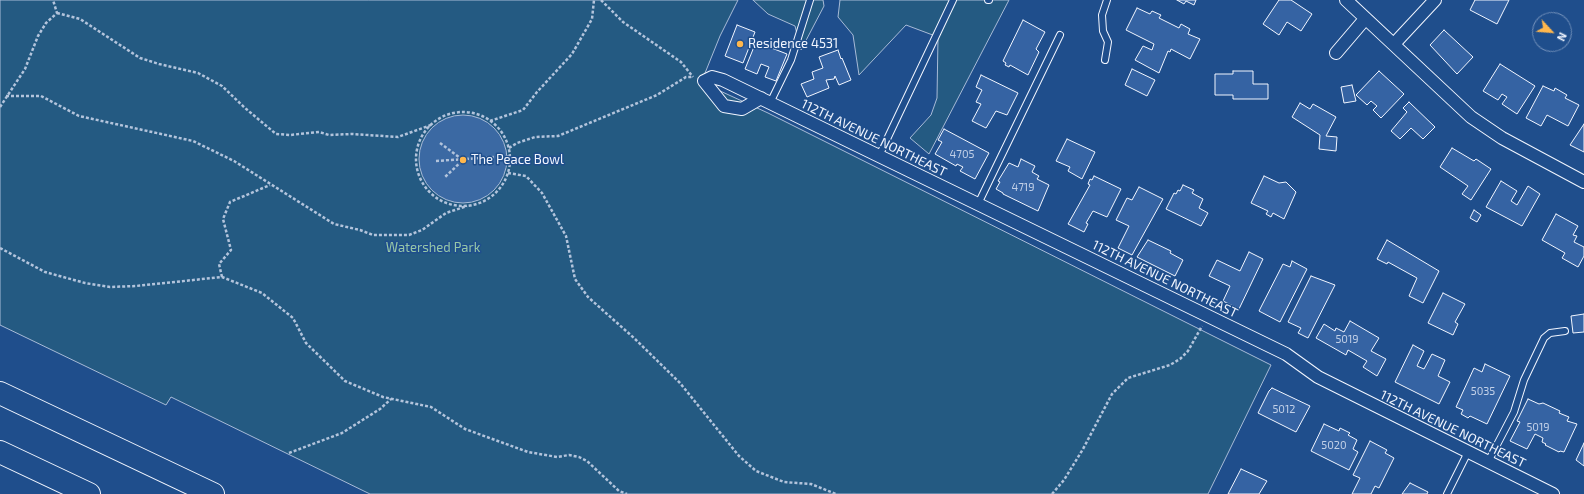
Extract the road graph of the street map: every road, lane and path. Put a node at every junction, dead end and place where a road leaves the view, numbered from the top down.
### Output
1 (53, 0) edge
2 (594, 0) edge
3 (601, 0) edge
4 (810, 0) edge
5 (953, 0) edge
6 (1107, 0) edge
7 (1346, 0) edge
8 (1435, 0) edge
9 (57, 13) junction
10 (1365, 19) junction
11 (1060, 35) dead end
12 (1394, 44) junction
13 (1336, 53) dead end
14 (1105, 60) dead end
15 (699, 79) junction
16 (6, 96) junction
17 (766, 100) junction
18 (0, 107) edge
19 (490, 121) junction
20 (431, 125) junction
21 (440, 144) dead end
22 (509, 149) junction
23 (510, 156) junction
24 (879, 156) junction
25 (463, 160) junction
26 (436, 161) dead end
27 (508, 173) junction
28 (444, 178) dead end
29 (1584, 182) edge
30 (270, 185) junction
31 (978, 204) junction
32 (467, 206) junction
33 (0, 248) edge
34 (222, 277) junction
35 (1201, 328) dead end
36 (1565, 331) dead end
37 (0, 393) edge
38 (392, 399) junction
39 (0, 452) edge
40 (1468, 452) junction
41 (289, 453) dead end
42 (1488, 462) junction
43 (89, 494) edge
44 (213, 494) edge
45 (627, 494) edge
46 (836, 494) edge
47 (1052, 494) edge
48 (1447, 494) edge
49 (1553, 494) edge

1 - 9 path
2 - 19 path
3 - 15 path
4 - 17 lane
5 - 24 lane
6 - 14 lane
7 - 10 street
8 - 12 street
9 - 16 path
9 - 20 path
10 - 12 street
10 - 13 street
11 - 31 lane
12 - 29 street
15 - 17 street, 112TH AVENUE NORTHEAST
15 - 17 street
15 - 22 path
16 - 18 path
16 - 30 path
17 - 24 street, 112TH AVENUE NORTHEAST
19 - 20 path
19 - 22 path
20 - 32 path
21 - 25 path
22 - 23 path
23 - 25 path
23 - 27 path
24 - 31 street, 112TH AVENUE NORTHEAST
25 - 26 path
25 - 28 path
27 - 32 path
27 - 46 path
30 - 32 path
30 - 34 path
31 - 40 street, 112TH AVENUE NORTHEAST
33 - 34 path
34 - 38 path
35 - 47 path
36 - 42 lane
37 - 44 highway
38 - 41 path
38 - 45 path
39 - 43 highway
40 - 42 street, 112TH AVENUE NORTHEAST
40 - 48 lane
42 - 49 street, 112TH AVENUE NORTHEAST

